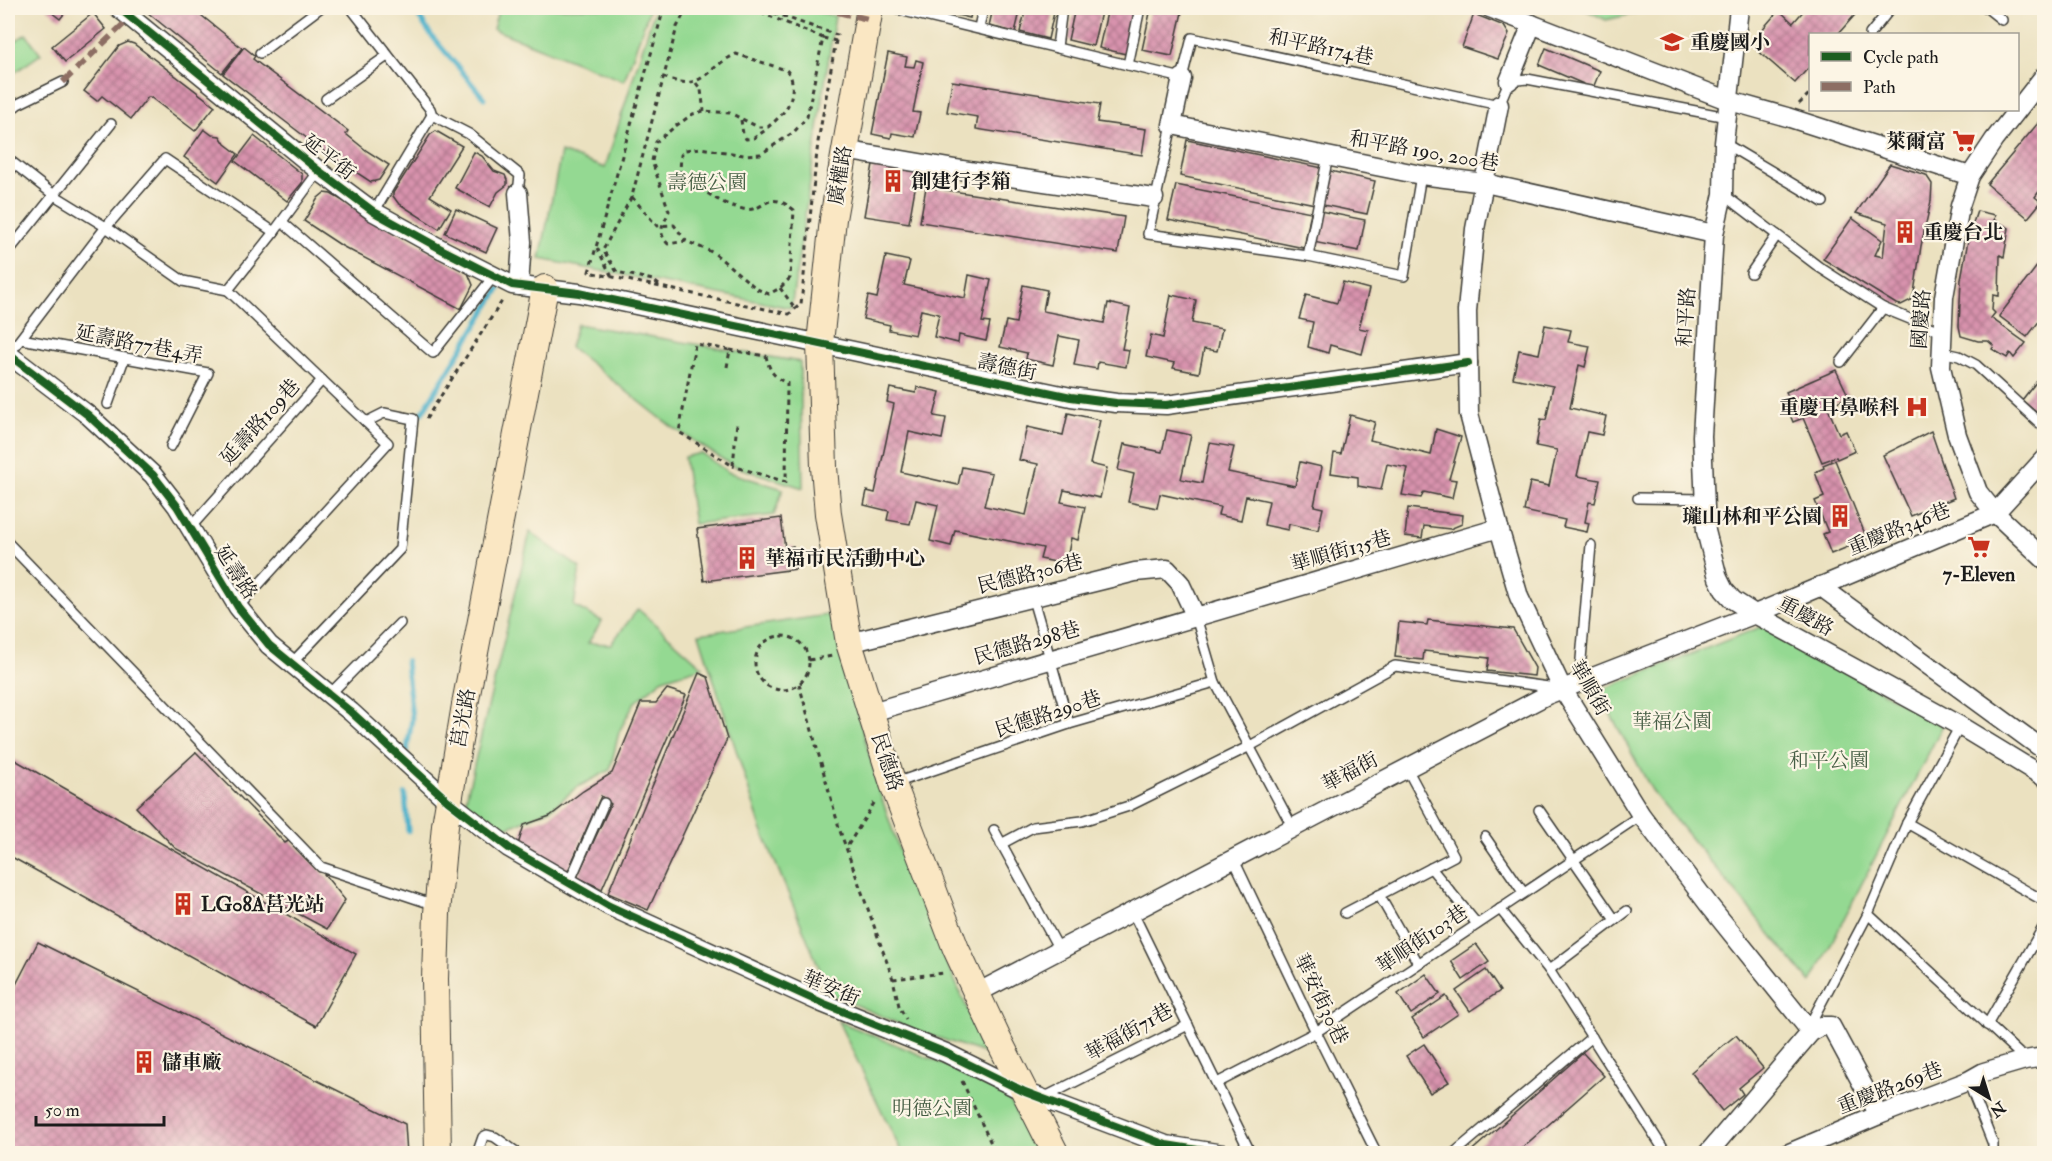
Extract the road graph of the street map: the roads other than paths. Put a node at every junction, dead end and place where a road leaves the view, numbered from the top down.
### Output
1 (120, 8) edge
2 (320, 8) edge
3 (351, 8) edge
4 (870, 8) edge
5 (891, 8) edge
6 (983, 8) edge
7 (1062, 8) edge
8 (1140, 8) edge
9 (1490, 8) edge
10 (1739, 8) edge
11 (1891, 8) edge
12 (1987, 8) edge
13 (2002, 20) dead end
14 (1532, 24) junction
15 (979, 28) junction
16 (1871, 33) edge
17 (1057, 47) junction
18 (260, 52) dead end
19 (387, 56) junction
20 (1128, 65) junction
21 (2044, 76) edge
22 (1182, 78) junction
23 (1509, 81) junction
24 (63, 82) dead end
25 (327, 99) dead end
26 (1499, 105) junction
27 (2019, 108) edge
28 (1728, 109) junction
29 (2017, 111) edge
30 (8, 112) edge
31 (432, 116) junction
32 (111, 124) dead end
33 (1172, 125) junction
34 (1724, 143) junction
35 (844, 150) junction
36 (1328, 156) junction
37 (8, 159) edge
38 (320, 171) junction
39 (1421, 175) junction
40 (1970, 176) junction
41 (1485, 183) junction
42 (518, 194) joint
43 (1723, 194) junction
44 (54, 195) junction
45 (1154, 198) junction
46 (1823, 202) dead end
47 (374, 212) junction
48 (282, 222) junction
49 (106, 226) junction
50 (274, 232) junction
51 (1714, 234) junction
52 (1777, 235) junction
53 (8, 252) edge
54 (1308, 256) junction
55 (1751, 273) dead end
56 (494, 276) junction
57 (515, 285) junction
58 (545, 288) junction
59 (228, 290) junction
60 (1883, 308) junction
61 (1942, 332) junction
62 (21, 339) junction
63 (820, 343) junction
64 (1941, 352) junction
65 (8, 354) edge
66 (124, 359) junction
67 (1841, 362) dead end
68 (1468, 363) junction
69 (322, 380) junction
70 (108, 404) dead end
71 (366, 422) junction
72 (2044, 427) edge
73 (171, 446) dead end
74 (2044, 459) edge
75 (1638, 498) dead end
76 (1705, 498) junction
77 (1995, 513) junction
78 (1499, 528) junction
79 (189, 529) junction
80 (8, 543) edge
81 (1591, 545) dead end
82 (2044, 559) edge
83 (1820, 586) junction
84 (1032, 596) junction
85 (238, 607) junction
86 (1755, 614) junction
87 (1196, 617) junction
88 (400, 623) dead end
89 (846, 649) junction
90 (1051, 660) junction
91 (291, 664) junction
92 (1215, 682) junction
93 (1579, 682) junction
94 (1562, 688) junction
95 (329, 694) junction
96 (872, 712) junction
97 (1069, 724) junction
98 (1960, 726) junction
99 (1250, 746) junction
100 (2044, 750) edge
101 (1406, 767) junction
102 (2044, 777) edge
103 (886, 788) junction
104 (448, 801) junction
105 (604, 804) dead end
106 (1539, 810) dead end
107 (1641, 815) junction
108 (1907, 823) junction
109 (1293, 828) junction
110 (994, 830) dead end
111 (1485, 837) dead end
112 (1001, 844) junction
113 (1234, 860) junction
114 (1574, 860) junction
115 (1431, 868) junction
116 (568, 883) junction
117 (1523, 892) junction
118 (1380, 895) junction
119 (2044, 902) edge
120 (437, 906) junction
121 (1500, 909) junction
122 (1132, 911) junction
123 (1627, 911) dead end
124 (1345, 913) dead end
125 (1868, 914) junction
126 (1615, 920) junction
127 (1477, 924) junction
128 (2044, 926) edge
129 (1060, 951) junction
130 (1418, 963) junction
131 (1549, 970) junction
132 (977, 993) junction
133 (1188, 1025) junction
134 (1987, 1025) junction
135 (1809, 1030) junction
136 (1316, 1032) junction
137 (1592, 1037) junction
138 (2044, 1057) edge
139 (2025, 1060) junction
140 (1968, 1081) junction
141 (1216, 1083) junction
142 (1034, 1095) junction
143 (1879, 1115) junction
144 (438, 1154) edge
145 (477, 1154) edge
146 (519, 1154) edge
147 (1056, 1154) edge
148 (1223, 1154) edge
149 (1251, 1154) edge
150 (1377, 1154) edge
151 (1453, 1154) edge
152 (1672, 1154) edge
153 (1707, 1154) edge
154 (1787, 1154) edge
155 (1993, 1154) edge

1 - 38 street, 延平街
2 - 18 lane
3 - 19 lane
4 - 35 street, 廣權路
5 - 15 lane
6 - 15 lane
7 - 17 lane
8 - 20 lane
9 - 14 street
10 - 28 street, 和平路
11 - 16 lane
12 - 13 lane
14 - 23 street
14 - 28 street
15 - 17 lane
17 - 20 lane
19 - 25 lane
19 - 31 lane
20 - 22 lane
21 - 27 street, 國慶路
22 - 26 lane, 和平路174巷
22 - 33 street
23 - 26 lane
23 - 28 lane
24 - 30 lane
26 - 41 street, 華順街
28 - 34 street, 和平路
28 - 40 street
29 - 40 street, 國慶路
31 - 42 lane
31 - 47 lane
32 - 44 lane
33 - 36 street, 和平路 190, 200巷
33 - 45 lane
34 - 43 street, 和平路
34 - 46 lane
35 - 45 street
35 - 63 street, 廣權路
36 - 39 street, 和平路 190, 200巷
36 - 54 lane
37 - 44 lane
38 - 47 street, 延平街
38 - 48 lane
39 - 41 street, 和平路 190, 200巷
39 - 54 lane
40 - 61 street, 國慶路
41 - 51 street, 和平路 190, 200巷
41 - 68 street, 華順街
42 - 57 street
43 - 51 street, 和平路
43 - 52 lane
44 - 49 lane
44 - 53 lane
45 - 54 lane
47 - 56 street, 延平街
48 - 50 lane
48 - 56 lane
49 - 50 lane
49 - 59 lane
49 - 62 lane
50 - 59 lane
51 - 76 street, 和平路
52 - 55 lane
52 - 60 lane
56 - 57 street, 延平街
57 - 58 street, 延平街
58 - 63 street, 壽德街
58 - 104 street, 莒光路
59 - 69 lane
60 - 61 lane
60 - 67 lane
61 - 64 street, 國慶路
62 - 65 lane
62 - 66 lane, 延壽路77巷4弄
63 - 68 street, 壽德街
63 - 89 street, 民德路
64 - 72 lane
64 - 77 street, 國慶路
65 - 79 street, 延壽路
66 - 70 lane
66 - 73 lane, 延壽路77巷4弄
68 - 78 street, 華順街
69 - 71 lane, 延壽路109巷
69 - 79 lane, 延壽路109巷
71 - 85 lane, 延壽路109巷
71 - 91 lane
74 - 77 street
75 - 76 lane
76 - 86 street, 和平路
77 - 82 street, 國慶路
77 - 83 street, 重慶路346巷
78 - 87 street, 華順街135巷
78 - 94 street, 華順街
79 - 85 street, 延壽路
80 - 120 lane
81 - 93 lane
83 - 86 street, 重慶路
83 - 100 street, 重慶路
84 - 87 street, 民德路306巷
84 - 89 street, 民德路306巷
84 - 90 lane
85 - 91 street, 延壽路
86 - 93 street, 華福街
86 - 98 street, 重慶路
87 - 90 street, 民德路298巷
87 - 92 lane
88 - 95 lane
89 - 96 street, 民德路
90 - 96 street, 民德路298巷
90 - 97 lane
91 - 95 street, 延壽路
92 - 97 lane, 民德路290巷
92 - 99 lane
93 - 94 street, 華福街
94 - 99 lane
94 - 101 street, 華福街
94 - 107 street, 華順街
95 - 104 street, 延壽路
96 - 103 street, 民德路
97 - 103 lane, 民德路290巷
98 - 102 street, 重慶路
98 - 108 lane
99 - 109 lane
99 - 112 lane
101 - 109 street, 華福街
101 - 115 lane
103 - 132 street, 民德路
104 - 116 street, 華安街
104 - 120 street, 莒光路
105 - 116 lane
106 - 114 lane
107 - 114 lane, 華順街103巷
107 - 135 street, 華順街
108 - 119 lane
108 - 125 lane
109 - 113 street, 華福街
110 - 112 lane
111 - 117 lane
112 - 129 lane
113 - 122 street, 華福街
113 - 136 lane, 華安街30巷
114 - 117 lane, 華順街103巷
114 - 126 lane
115 - 118 lane
115 - 127 lane
116 - 142 street, 華安街
117 - 121 lane, 華順街103巷
118 - 124 lane
118 - 130 lane
120 - 144 street, 莒光路
121 - 127 lane, 華順街103巷
121 - 131 lane
122 - 129 street, 華福街
122 - 133 lane, 華福街71巷
123 - 126 lane
125 - 134 lane
125 - 135 lane
126 - 131 lane
127 - 130 lane, 華順街103巷
128 - 134 lane
129 - 132 street, 華福街
130 - 136 lane, 華順街103巷
131 - 137 lane
132 - 142 street, 民德路
133 - 141 lane
133 - 142 lane, 華福街71巷
134 - 139 lane
135 - 143 street
135 - 153 street
136 - 141 lane, 華順街103巷
136 - 150 lane, 華安街30巷
137 - 151 lane
137 - 152 lane
138 - 139 street, 重慶路269巷
139 - 140 street, 重慶路269巷
140 - 143 street, 重慶路269巷
140 - 155 lane
141 - 149 lane
142 - 147 street, 民德路
142 - 148 street, 華安街
143 - 154 street, 重慶路269巷
145 - 146 lane

